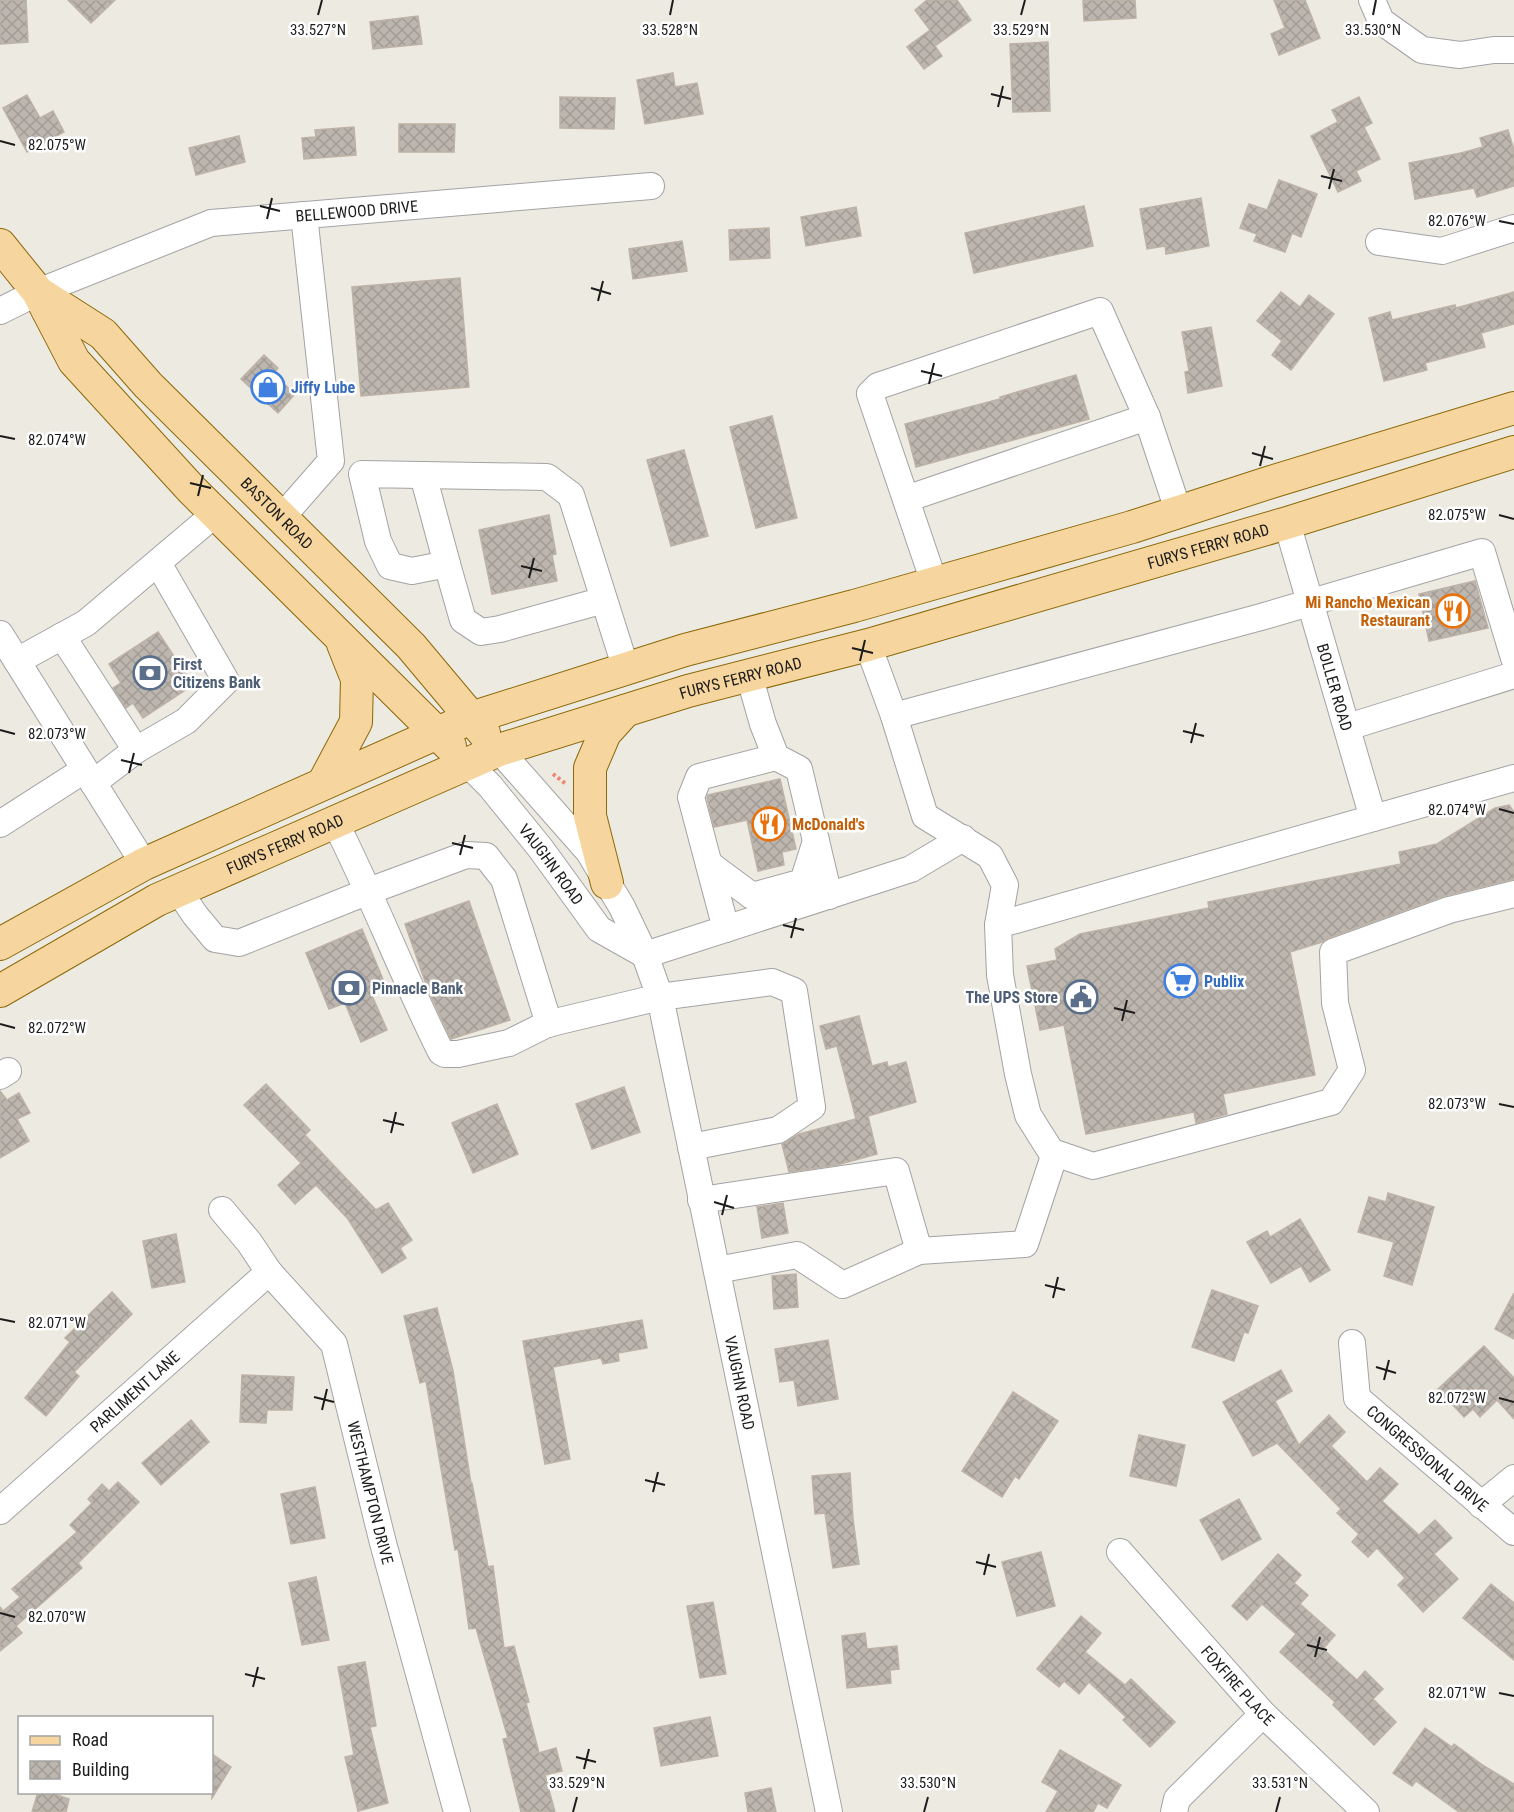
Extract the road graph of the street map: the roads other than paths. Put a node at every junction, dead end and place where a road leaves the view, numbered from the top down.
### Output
1 (1372, 0) edge
2 (1514, 50) edge
3 (651, 186) dead end
4 (304, 215) junction
5 (1514, 228) edge
6 (1379, 242) dead end
7 (0, 244) edge
8 (38, 292) junction
9 (0, 311) edge
10 (1514, 408) edge
11 (1147, 417) junction
12 (1514, 452) edge
13 (331, 461) junction
14 (362, 474) junction
15 (423, 475) junction
16 (906, 499) junction
17 (216, 513) junction
18 (1179, 513) junction
19 (282, 517) junction
20 (1287, 523) junction
21 (158, 563) junction
22 (447, 564) junction
23 (934, 582) junction
24 (604, 600) junction
25 (1310, 603) junction
26 (0, 634) edge
27 (62, 636) junction
28 (341, 638) junction
29 (868, 645) junction
30 (1514, 658) edge
31 (17, 661) junction
32 (626, 669) junction
33 (749, 675) junction
34 (1514, 675) edge
35 (625, 711) junction
36 (894, 716) junction
37 (471, 718) junction
38 (1348, 727) junction
39 (436, 732) junction
40 (136, 750) junction
41 (499, 750) junction
42 (776, 757) junction
43 (467, 763) junction
44 (89, 777) junction
45 (1514, 778) edge
46 (324, 783) junction
47 (1373, 818) junction
48 (335, 822) junction
49 (0, 824) edge
50 (963, 838) junction
51 (816, 840) junction
52 (144, 864) junction
53 (709, 864) junction
54 (607, 883) junction
55 (179, 891) junction
56 (369, 891) junction
57 (1514, 894) edge
58 (829, 896) junction
59 (998, 925) junction
60 (726, 929) junction
61 (0, 944) edge
62 (645, 956) junction
63 (0, 991) edge
64 (660, 997) junction
65 (549, 1024) junction
66 (690, 1147) junction
67 (1055, 1153) junction
68 (701, 1200) junction
69 (222, 1210) dead end
70 (919, 1251) junction
71 (717, 1270) junction
72 (269, 1272) junction
73 (1352, 1343) dead end
74 (1514, 1478) edge
75 (1481, 1505) junction
76 (0, 1511) edge
77 (1514, 1532) edge
78 (1120, 1552) dead end
79 (1263, 1714) junction
80 (457, 1812) edge
81 (829, 1812) edge
82 (1174, 1812) edge
83 (1366, 1812) edge

1 - 2 street
3 - 4 street, BELLEWOOD DRIVE
4 - 8 street, BELLEWOOD DRIVE
4 - 13 street
5 - 6 street
7 - 8 main road, BASTON ROAD
8 - 9 street, BELLEWOOD DRIVE
8 - 17 main road, BASTON ROAD
8 - 19 main road, BASTON ROAD
10 - 18 main road
11 - 16 street
11 - 16 street
11 - 18 street
12 - 20 main road, FURYS FERRY ROAD
13 - 14 street
13 - 19 street
14 - 15 street
14 - 22 street
15 - 22 street
15 - 24 street
16 - 23 street
17 - 21 street
17 - 28 main road, BASTON ROAD
18 - 23 main road
19 - 37 main road, BASTON ROAD
20 - 25 street, BOLLER ROAD
20 - 29 main road, FURYS FERRY ROAD
21 - 27 street
21 - 40 street
22 - 24 street
23 - 32 main road
24 - 32 street
25 - 30 street
25 - 36 street
25 - 38 street, BOLLER ROAD
26 - 31 street
27 - 31 street
27 - 40 street
28 - 39 main road, BASTON ROAD
28 - 46 main road
29 - 33 main road, FURYS FERRY ROAD
29 - 36 street
31 - 44 street
32 - 37 main road
33 - 35 main road, FURYS FERRY ROAD
33 - 42 street
34 - 38 street
35 - 41 main road, FURYS FERRY ROAD
35 - 54 main road
36 - 50 street
37 - 39 main road
37 - 41 main road, BASTON ROAD
38 - 47 street, BOLLER ROAD
39 - 43 main road, BASTON ROAD
39 - 46 main road
40 - 44 street
41 - 43 main road, FURYS FERRY ROAD
41 - 54 street, VAUGHN ROAD
42 - 51 street
42 - 53 street
43 - 48 main road, FURYS FERRY ROAD
43 - 62 street, VAUGHN ROAD
44 - 49 street
44 - 52 street
45 - 47 street
46 - 52 main road
47 - 59 street
48 - 55 main road, FURYS FERRY ROAD
48 - 56 street
50 - 58 street
50 - 59 street
51 - 53 street
51 - 58 street
52 - 61 main road
53 - 60 street
54 - 62 street, VAUGHN ROAD
55 - 56 street
55 - 63 main road, FURYS FERRY ROAD
56 - 65 street
56 - 65 street
57 - 67 street
58 - 60 street
59 - 67 street
60 - 62 street
62 - 64 street, VAUGHN ROAD
64 - 65 street
64 - 66 street, VAUGHN ROAD
64 - 66 street
66 - 68 street, VAUGHN ROAD
67 - 70 street
68 - 70 street
68 - 71 street, VAUGHN ROAD
69 - 72 street, WESTHAMPTON DRIVE
70 - 71 street
71 - 81 street, VAUGHN ROAD
72 - 76 street, PARLIMENT LANE
72 - 80 street, WESTHAMPTON DRIVE
73 - 75 street, CONGRESSIONAL DRIVE
74 - 75 street
75 - 77 street, CONGRESSIONAL DRIVE
78 - 79 street, FOXFIRE PLACE
79 - 82 street
79 - 83 street, FOXFIRE PLACE

